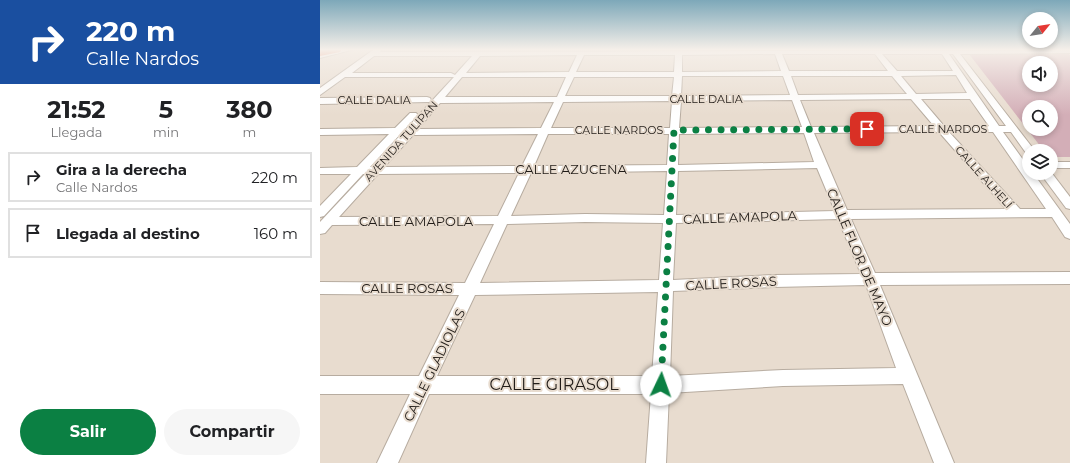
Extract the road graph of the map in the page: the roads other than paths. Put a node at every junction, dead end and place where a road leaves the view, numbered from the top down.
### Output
1 (349, 72) edge
2 (459, 72) edge
3 (894, 72) junction
4 (958, 72) joint
5 (966, 72) edge
6 (785, 73) junction
7 (572, 74) junction
8 (678, 74) junction
9 (344, 75) junction
10 (456, 75) junction
11 (320, 92) edge
12 (973, 96) junction
13 (914, 97) junction
14 (795, 98) junction
15 (560, 99) junction
16 (676, 99) junction
17 (427, 100) junction
18 (439, 100) junction
19 (320, 101) edge
20 (996, 128) junction
21 (941, 129) junction
22 (1013, 129) junction
23 (545, 130) junction
24 (674, 130) junction
25 (808, 130) junction
26 (398, 131) junction
27 (320, 132) edge
28 (410, 132) junction
29 (1025, 144) edge
30 (821, 165) junction
31 (1058, 165) edge
32 (1070, 165) edge
33 (672, 168) junction
34 (361, 170) junction
35 (375, 170) junction
36 (527, 170) junction
37 (320, 171) edge
38 (1051, 180) edge
39 (1070, 205) edge
40 (1016, 212) junction
41 (1055, 213) junction
42 (842, 214) junction
43 (324, 217) edge
44 (670, 219) junction
45 (502, 220) junction
46 (320, 230) edge
47 (1070, 234) edge
48 (1070, 278) edge
49 (871, 280) junction
50 (666, 286) junction
51 (320, 288) edge
52 (470, 289) junction
53 (908, 376) junction
54 (424, 384) junction
55 (320, 385) edge
56 (661, 385) junction
57 (387, 463) edge
58 (656, 463) edge
59 (944, 463) edge

1 - 9 street
2 - 10 street, AVENIDA TULIPAN
3 - 4 street
3 - 6 street
3 - 13 street, CALLE ALHELÍ
4 - 12 street
5 - 22 street
6 - 8 street
6 - 14 street, CALLE FLOR DE MAYO
7 - 8 street
7 - 10 street
7 - 15 street, CALLE GLADIOLAS
8 - 16 street
9 - 10 street
9 - 11 street
10 - 17 street, AVENIDA TULIPAN
10 - 18 street, AVENIDA TULIPAN
12 - 13 street, CALLE DALIA
12 - 20 street
13 - 14 street, CALLE DALIA
13 - 21 street, CALLE ALHELÍ
14 - 16 street, CALLE DALIA
14 - 25 street, CALLE FLOR DE MAYO
15 - 16 street, CALLE DALIA
15 - 18 street, CALLE DALIA
15 - 23 street, CALLE GLADIOLAS
16 - 24 street
17 - 19 street, CALLE DALIA
17 - 26 street, AVENIDA TULIPAN
18 - 28 street, AVENIDA TULIPAN
20 - 21 street, CALLE NARDOS
20 - 22 street, CALLE NARDOS
20 - 41 street
21 - 25 street, CALLE NARDOS
21 - 40 street, CALLE ALHELÍ
22 - 29 street
23 - 24 street, CALLE NARDOS
23 - 28 street, CALLE NARDOS
23 - 36 street, CALLE GLADIOLAS
24 - 25 street, CALLE NARDOS
24 - 33 street
25 - 30 street, CALLE FLOR DE MAYO
26 - 27 street
26 - 34 street, AVENIDA TULIPAN
28 - 35 street, AVENIDA TULIPAN
30 - 33 street, CALLE AZUCENA
30 - 42 street, CALLE FLOR DE MAYO
31 - 32 street
33 - 36 street, CALLE AZUCENA
33 - 44 street
34 - 35 street, CALLE AZUCENA
34 - 37 street, CALLE AZUCENA
34 - 43 street, AVENIDA TULIPAN
35 - 36 street, CALLE AZUCENA
35 - 43 street, AVENIDA TULIPAN
36 - 45 street, CALLE GLADIOLAS
38 - 39 street
40 - 41 street, CALLE AMAPOLA
40 - 42 street, CALLE AMAPOLA
41 - 47 street
42 - 44 street, CALLE AMAPOLA
42 - 49 street, CALLE FLOR DE MAYO
43 - 45 street, CALLE AMAPOLA
43 - 46 street, AVENIDA TULIPAN
44 - 45 street, CALLE AMAPOLA
44 - 50 street
45 - 52 street, CALLE GLADIOLAS
48 - 49 street, CALLE ROSAS
49 - 50 street, CALLE ROSAS
49 - 53 street, CALLE FLOR DE MAYO
50 - 52 street, CALLE ROSAS
50 - 56 street
51 - 52 street, CALLE ROSAS
52 - 54 street, CALLE GLADIOLAS
53 - 56 street, CALLE GIRASOL
53 - 59 street, CALLE FLOR DE MAYO
54 - 55 street, CALLE GIRASOL
54 - 56 street, CALLE GIRASOL
54 - 57 street, CALLE GLADIOLAS
56 - 58 street

